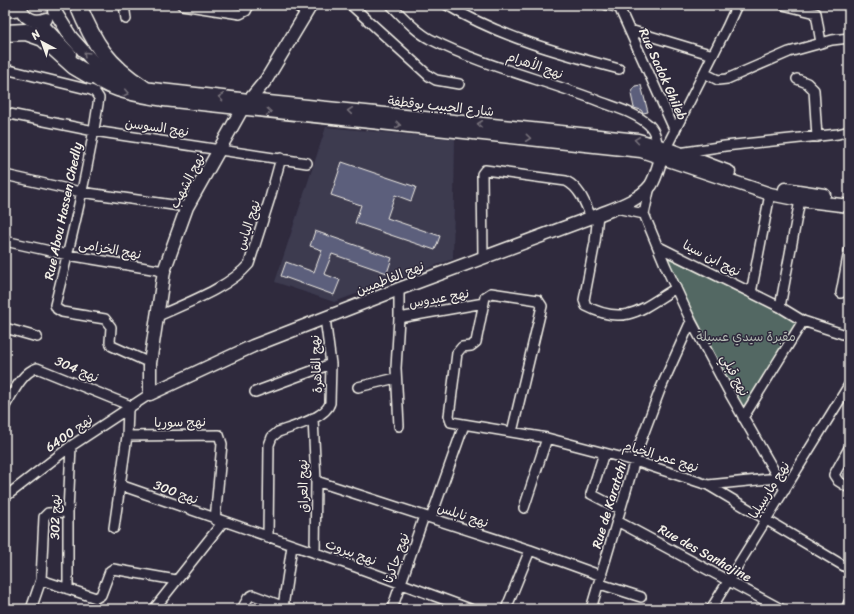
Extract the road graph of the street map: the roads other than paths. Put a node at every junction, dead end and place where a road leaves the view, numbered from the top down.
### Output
1 (78, 5) edge
2 (124, 5) edge
3 (182, 5) edge
4 (249, 5) edge
5 (296, 5) edge
6 (351, 5) edge
7 (391, 5) edge
8 (447, 5) edge
9 (607, 5) edge
10 (737, 5) edge
11 (783, 5) edge
12 (21, 7) edge
13 (619, 7) edge
14 (55, 8) edge
15 (309, 9) edge
16 (816, 9) edge
17 (5, 11) edge
18 (126, 19) dead end
19 (39, 21) junction
20 (630, 30) junction
21 (5, 33) edge
22 (849, 38) edge
23 (821, 44) junction
24 (713, 55) junction
25 (5, 69) edge
26 (619, 69) dead end
27 (704, 73) junction
28 (91, 76) junction
29 (797, 79) dead end
30 (459, 84) dead end
31 (143, 88) junction
32 (245, 105) junction
33 (5, 113) edge
34 (94, 131) junction
35 (675, 131) junction
36 (849, 131) edge
37 (817, 137) junction
38 (220, 149) junction
39 (660, 151) junction
40 (679, 153) junction
41 (281, 158) junction
42 (306, 163) dead end
43 (5, 175) edge
44 (651, 184) junction
45 (81, 192) junction
46 (770, 194) junction
47 (849, 199) edge
48 (800, 200) junction
49 (849, 206) edge
50 (187, 207) junction
51 (616, 208) junction
52 (644, 214) junction
53 (594, 216) junction
54 (5, 241) edge
55 (658, 247) junction
56 (849, 251) edge
57 (68, 255) junction
58 (484, 258) junction
59 (164, 271) junction
60 (676, 288) junction
61 (398, 289) junction
62 (751, 293) junction
63 (841, 293) dead end
64 (484, 303) junction
65 (780, 307) junction
66 (156, 317) junction
67 (325, 318) junction
68 (399, 318) junction
69 (691, 321) junction
70 (803, 321) junction
71 (5, 328) edge
72 (849, 336) edge
73 (37, 337) dead end
74 (150, 363) junction
75 (330, 364) junction
76 (396, 378) junction
77 (849, 385) edge
78 (358, 387) dead end
79 (255, 392) dead end
80 (150, 394) junction
81 (5, 406) edge
82 (130, 408) junction
83 (313, 418) junction
84 (743, 418) junction
85 (464, 425) junction
86 (399, 426) dead end
87 (512, 432) junction
88 (127, 436) junction
89 (548, 438) junction
90 (71, 446) junction
91 (849, 448) edge
92 (604, 453) junction
93 (635, 461) junction
94 (778, 478) junction
95 (316, 481) junction
96 (708, 485) junction
97 (120, 486) junction
98 (849, 488) edge
99 (785, 490) junction
100 (5, 497) edge
101 (524, 508) dead end
102 (620, 509) junction
103 (68, 512) junction
104 (428, 517) junction
105 (766, 520) junction
106 (219, 521) junction
107 (617, 521) junction
108 (114, 528) dead end
109 (268, 538) junction
110 (292, 546) junction
111 (530, 550) junction
112 (315, 553) junction
113 (849, 569) edge
114 (42, 580) junction
115 (176, 580) junction
116 (601, 580) junction
117 (729, 581) junction
118 (401, 583) junction
119 (68, 589) junction
120 (641, 597) dead end
121 (449, 605) edge
122 (286, 608) edge
123 (32, 609) edge
124 (154, 609) edge
125 (242, 609) edge
126 (392, 609) edge
127 (470, 609) edge
128 (506, 609) edge
129 (592, 609) edge
130 (711, 609) edge
131 (781, 609) edge

1 - 31 highway
2 - 18 street
3 - 4 street
5 - 15 street
6 - 30 street
7 - 39 street, نهج الأهرام
8 - 26 street
9 - 13 street
10 - 24 street
11 - 16 street
12 - 17 main road
12 - 19 main road, شارع الحبيب بوقطفة
13 - 20 street, Rue Sadok Ghileb
14 - 19 main road
31 -> 14 main road, شارع الحبيب بوقطفة
15 - 32 main road, نهج الشهب
16 - 23 street
19 - 28 main road, شارع الحبيب بوقطفة
20 - 24 street
20 - 35 street, Rue Sadok Ghileb
21 - 28 highway
22 - 23 street
23 - 27 street
24 - 27 street
25 - 34 street, Rue Abou Hassen Chedly
27 - 35 street
28 -> 32 main road, شارع الحبيب بوقطفة
29 - 37 street
32 -> 31 main road, شارع الحبيب بوقطفة
32 - 38 main road, نهج الشهب
32 - 39 main road, شارع الحبيب بوقطفة
33 - 34 street, نهج السوسن
34 - 38 street, نهج السوسن
34 - 45 street, Rue Abou Hassen Chedly
35 - 39 street
36 - 37 street
37 - 40 street
38 - 41 street, نهج السوسن
38 - 50 main road, نهج الشهب
39 - 40 main road, شارع الحبيب بوقطفة
39 - 44 main road
39 - 46 main road, شارع الحبيب بوقطفة
40 - 47 main road, شارع الحبيب بوقطفة
41 - 42 street, نهج السوسن
41 - 66 street, نهج الياس
43 - 45 street
44 - 51 main road, نهج الفاطميين
44 - 52 street
45 - 50 street
45 - 57 street, Rue Abou Hassen Chedly
46 - 48 main road, شارع الحبيب بوقطفة
46 - 62 street
48 - 49 main road, شارع الحبيب بوقطفة
48 - 65 street
50 - 59 main road, نهج الشهب
51 - 52 street
51 - 53 main road, نهج الفاطميين
52 - 55 street
53 - 58 main road, نهج الفاطميين
53 - 58 street
53 - 60 street
54 - 57 street, نهج الخزامى
55 - 60 street, نهج قبلي
55 - 62 street, نهج ابن سينا
56 - 63 street
57 - 59 street, نهج الخزامى
57 - 74 street, Rue Abou Hassen Chedly
58 - 61 main road, نهج الفاطميين
59 - 66 main road, نهج الشهب
60 - 69 street, نهج قبلي
61 - 67 main road, نهج الفاطميين
61 - 68 street
62 - 65 street, نهج ابن سينا
64 - 68 street, نهج عبدوس
64 - 85 street, نهج عمر الخيام
64 - 87 street
65 - 70 street, نهج ابن سينا
66 - 74 main road, نهج الشهب
67 - 75 street, نهج القاهرة
67 - 80 main road, نهج الفاطميين
68 - 76 street
69 - 84 street, نهج قبلي
69 - 93 street, Rue de Karatchi
70 - 72 street, نهج ابن سينا
70 - 84 street
71 - 73 street
74 - 80 main road, نهج الشهب
75 - 79 street
75 - 83 street, نهج القاهرة
76 - 78 street
76 - 86 street
77 - 99 street, نهج مارسيليا
80 - 82 street, نهج 6400
81 - 82 street, نهج 304
82 - 88 street
82 - 90 street, نهج 6400
83 - 95 street, نهج العراق
83 - 109 street
84 - 94 street, نهج قبلي
85 - 87 street, نهج عمر الخيام
85 - 104 street, نهج جاكرتا
87 - 89 street, نهج عمر الخيام
88 - 97 street
88 - 106 street, نهج سوريا
89 - 92 street, نهج عمر الخيام
89 - 101 street
90 - 100 street, نهج 6400
90 - 103 street, نهج 302
91 - 98 street
92 - 93 street, نهج عمر الخيام
92 - 102 street
93 - 96 street, نهج عمر الخيام
93 - 102 street, Rue de Karatchi
94 - 96 street
94 - 99 street, نهج قبلي
95 - 104 street, نهج نابلس
95 - 112 street, نهج العراق
96 - 105 street, نهج عمر الخيام
97 - 106 street, نهج 300
97 - 108 street
99 - 105 street, نهج مارسيليا
102 - 107 street, Rue de Karatchi
103 - 114 street
103 - 119 street, نهج 302
104 - 111 street, نهج نابلس
104 - 118 street, نهج جاكرتا
105 - 113 street, نهج عمر الخيام
105 - 117 street, نهج مارسيليا
106 - 109 street, نهج بيروت
106 - 115 street
107 - 116 street, Rue de Karatchi
107 - 117 street, Rue des Sanhajine
109 - 110 street, نهج بيروت
110 - 112 street, نهج بيروت
110 - 122 street
111 - 116 street, نهج نابلس
111 - 128 street
112 - 118 street, نهج بيروت
114 - 119 street
114 - 123 street
115 - 119 street
115 - 124 street
116 - 120 street, نهج نابلس
116 - 129 street, Rue de Karatchi
117 - 130 street, نهج مارسيليا
117 - 131 street, Rue des Sanhajine
118 - 121 street, نهج بيروت
118 - 126 street, نهج جاكرتا
121 - 127 street, نهج بيروت
122 - 125 street

